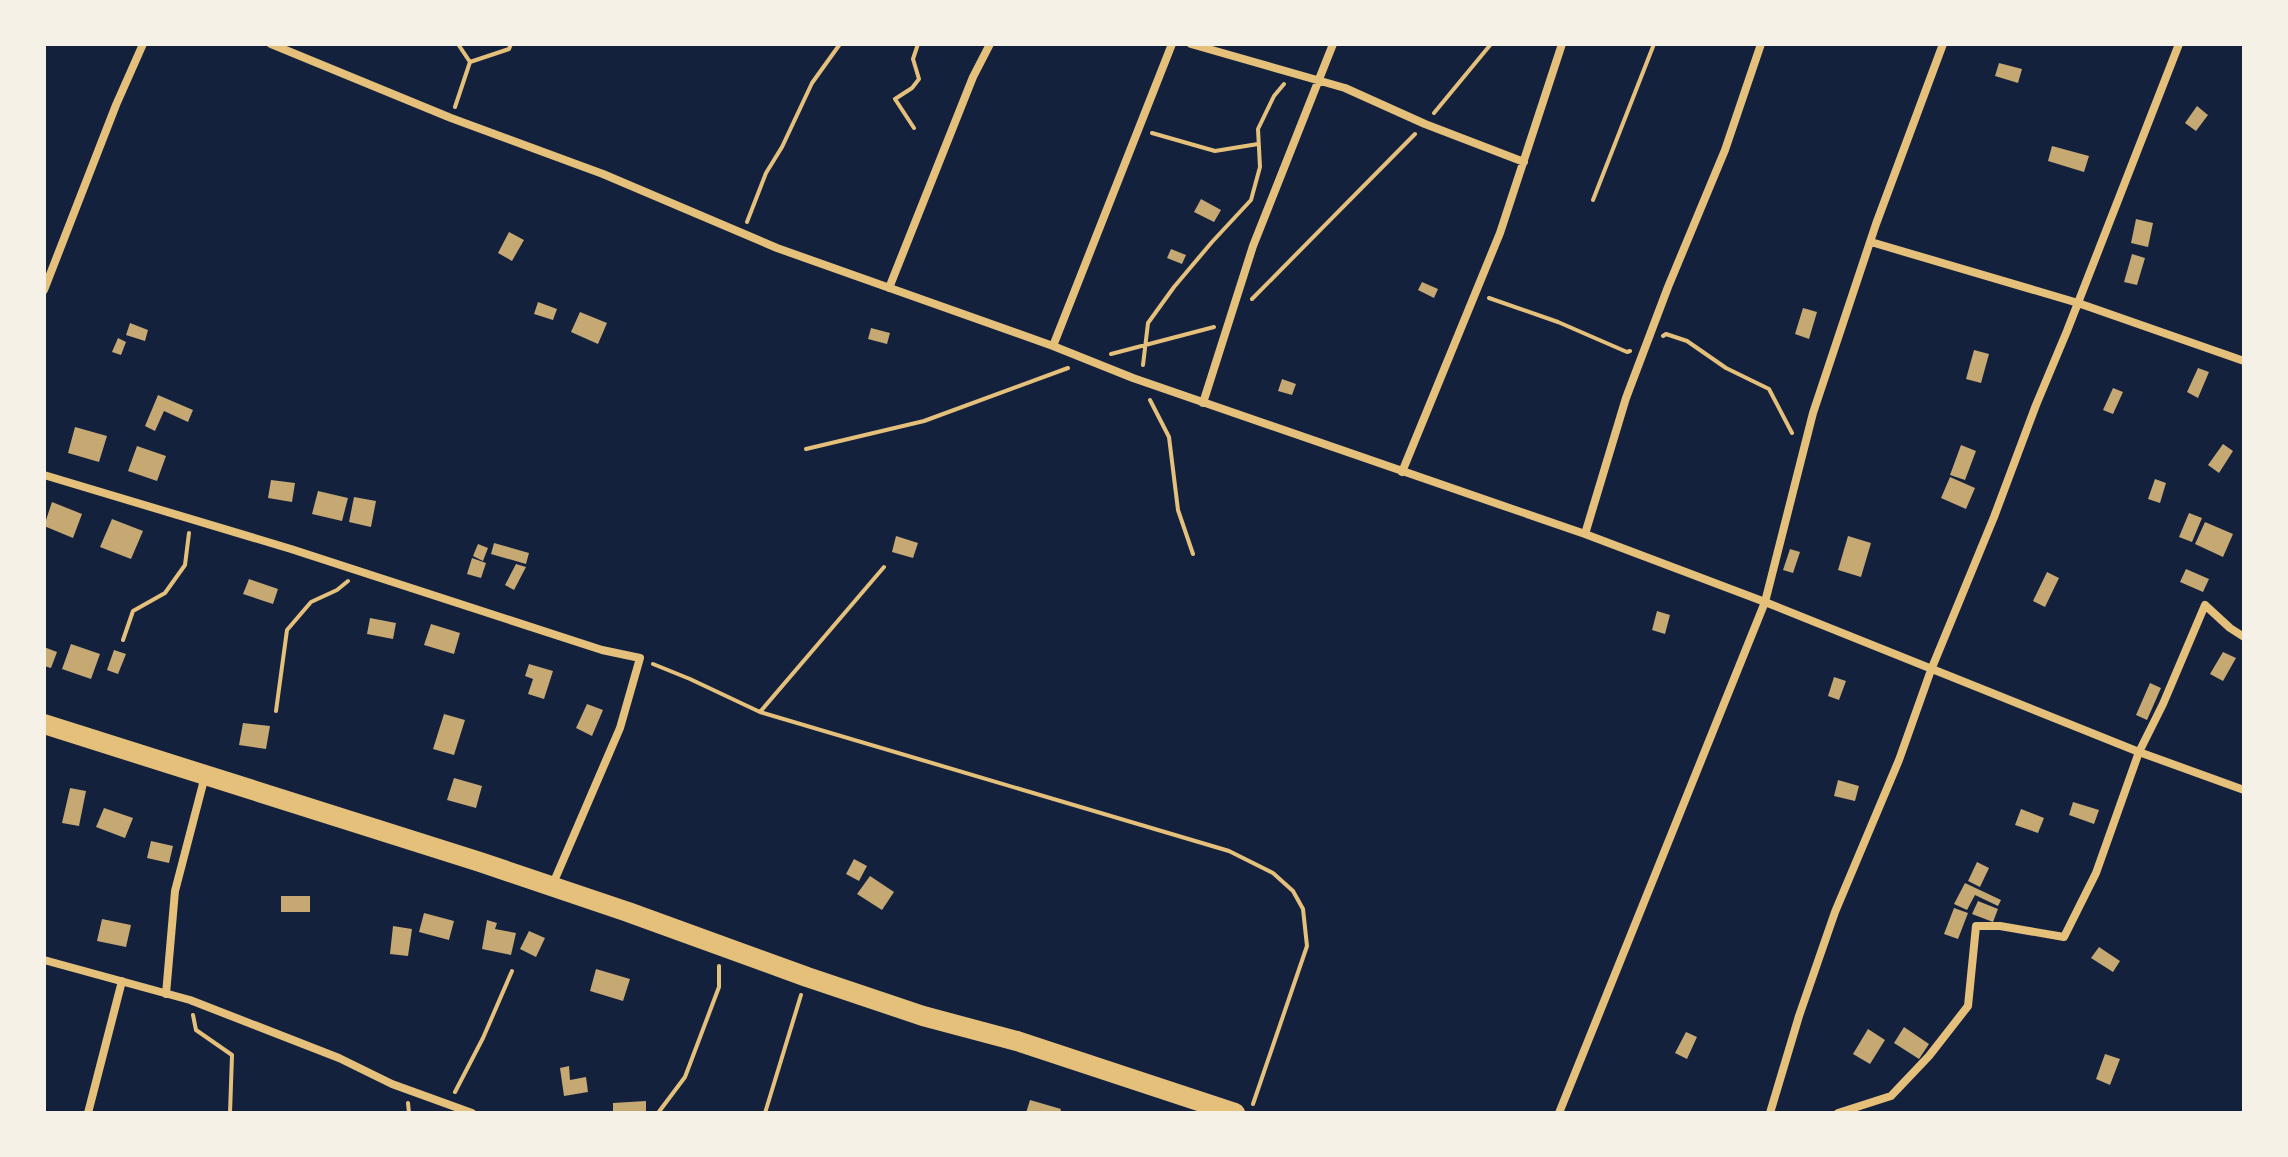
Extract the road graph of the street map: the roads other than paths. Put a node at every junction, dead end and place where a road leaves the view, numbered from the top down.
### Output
1 (143, 44) edge
2 (271, 44) edge
3 (990, 44) edge
4 (1172, 44) edge
5 (1191, 44) edge
6 (1333, 44) edge
7 (1562, 44) edge
8 (1761, 44) edge
9 (1943, 44) edge
10 (2179, 44) edge
11 (1318, 81) junction
12 (1524, 162) junction
13 (1871, 242) junction
14 (889, 288) junction
15 (44, 290) edge
16 (2078, 303) junction
17 (1053, 346) junction
18 (2244, 361) edge
19 (1203, 403) junction
20 (1402, 472) junction
21 (44, 475) edge
22 (1585, 534) junction
23 (1765, 602) junction
24 (2244, 637) edge
25 (1931, 670) junction
26 (44, 724) edge
27 (2139, 752) junction
28 (205, 776) junction
29 (2244, 790) edge
30 (551, 886) junction
31 (44, 960) edge
32 (122, 981) junction
33 (166, 994) junction
34 (88, 1113) edge
35 (472, 1113) edge
36 (1235, 1113) edge
37 (1559, 1113) edge
38 (1770, 1113) edge
39 (1838, 1113) edge

1 - 15 street
2 - 14 street
3 - 14 street
4 - 17 street
5 - 11 street
6 - 11 street
7 - 12 street
8 - 22 street
9 - 13 street
10 - 16 street
11 - 12 street
11 - 19 street
12 - 20 street
13 - 16 street
13 - 23 street
14 - 17 street
16 - 18 street
16 - 25 street
17 - 19 street
19 - 20 street
20 - 22 street
21 - 30 street
22 - 23 street
23 - 25 street
23 - 37 street
24 - 27 street
25 - 27 street
25 - 38 street
26 - 28 highway
27 - 29 street
27 - 39 street
28 - 30 highway
28 - 33 street
30 - 36 highway
31 - 32 street
32 - 33 street
32 - 34 street
33 - 35 street

